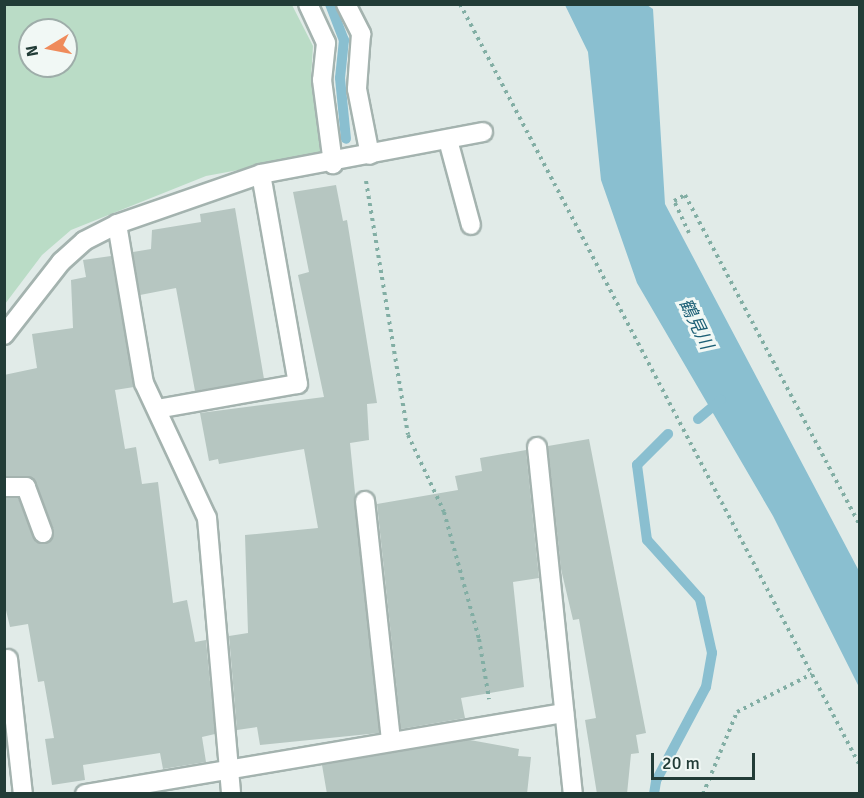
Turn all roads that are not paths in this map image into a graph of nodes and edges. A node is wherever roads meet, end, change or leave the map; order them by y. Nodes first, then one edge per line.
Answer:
1 (308, 4) edge
2 (346, 4) edge
3 (483, 132) dead end
4 (448, 140) junction
5 (365, 156) junction
6 (333, 164) junction
7 (261, 174) junction
8 (117, 224) junction
9 (471, 225) dead end
10 (4, 335) edge
11 (157, 409) junction
12 (537, 447) dead end
13 (4, 487) edge
14 (365, 501) dead end
15 (43, 533) dead end
16 (8, 659) dead end
17 (564, 713) junction
18 (391, 741) junction
19 (227, 770) junction
20 (23, 794) edge
21 (85, 794) edge
22 (231, 794) edge
23 (573, 794) edge

1 - 6 street
2 - 5 street
3 - 4 street
4 - 5 street
4 - 9 street
5 - 6 street
6 - 7 street
7 - 8 street
7 - 11 street
8 - 10 street
8 - 11 street
11 - 19 street
12 - 17 street
13 - 15 street
14 - 18 street
16 - 20 street
17 - 18 street
17 - 23 street
18 - 19 street
19 - 21 street
19 - 22 street

